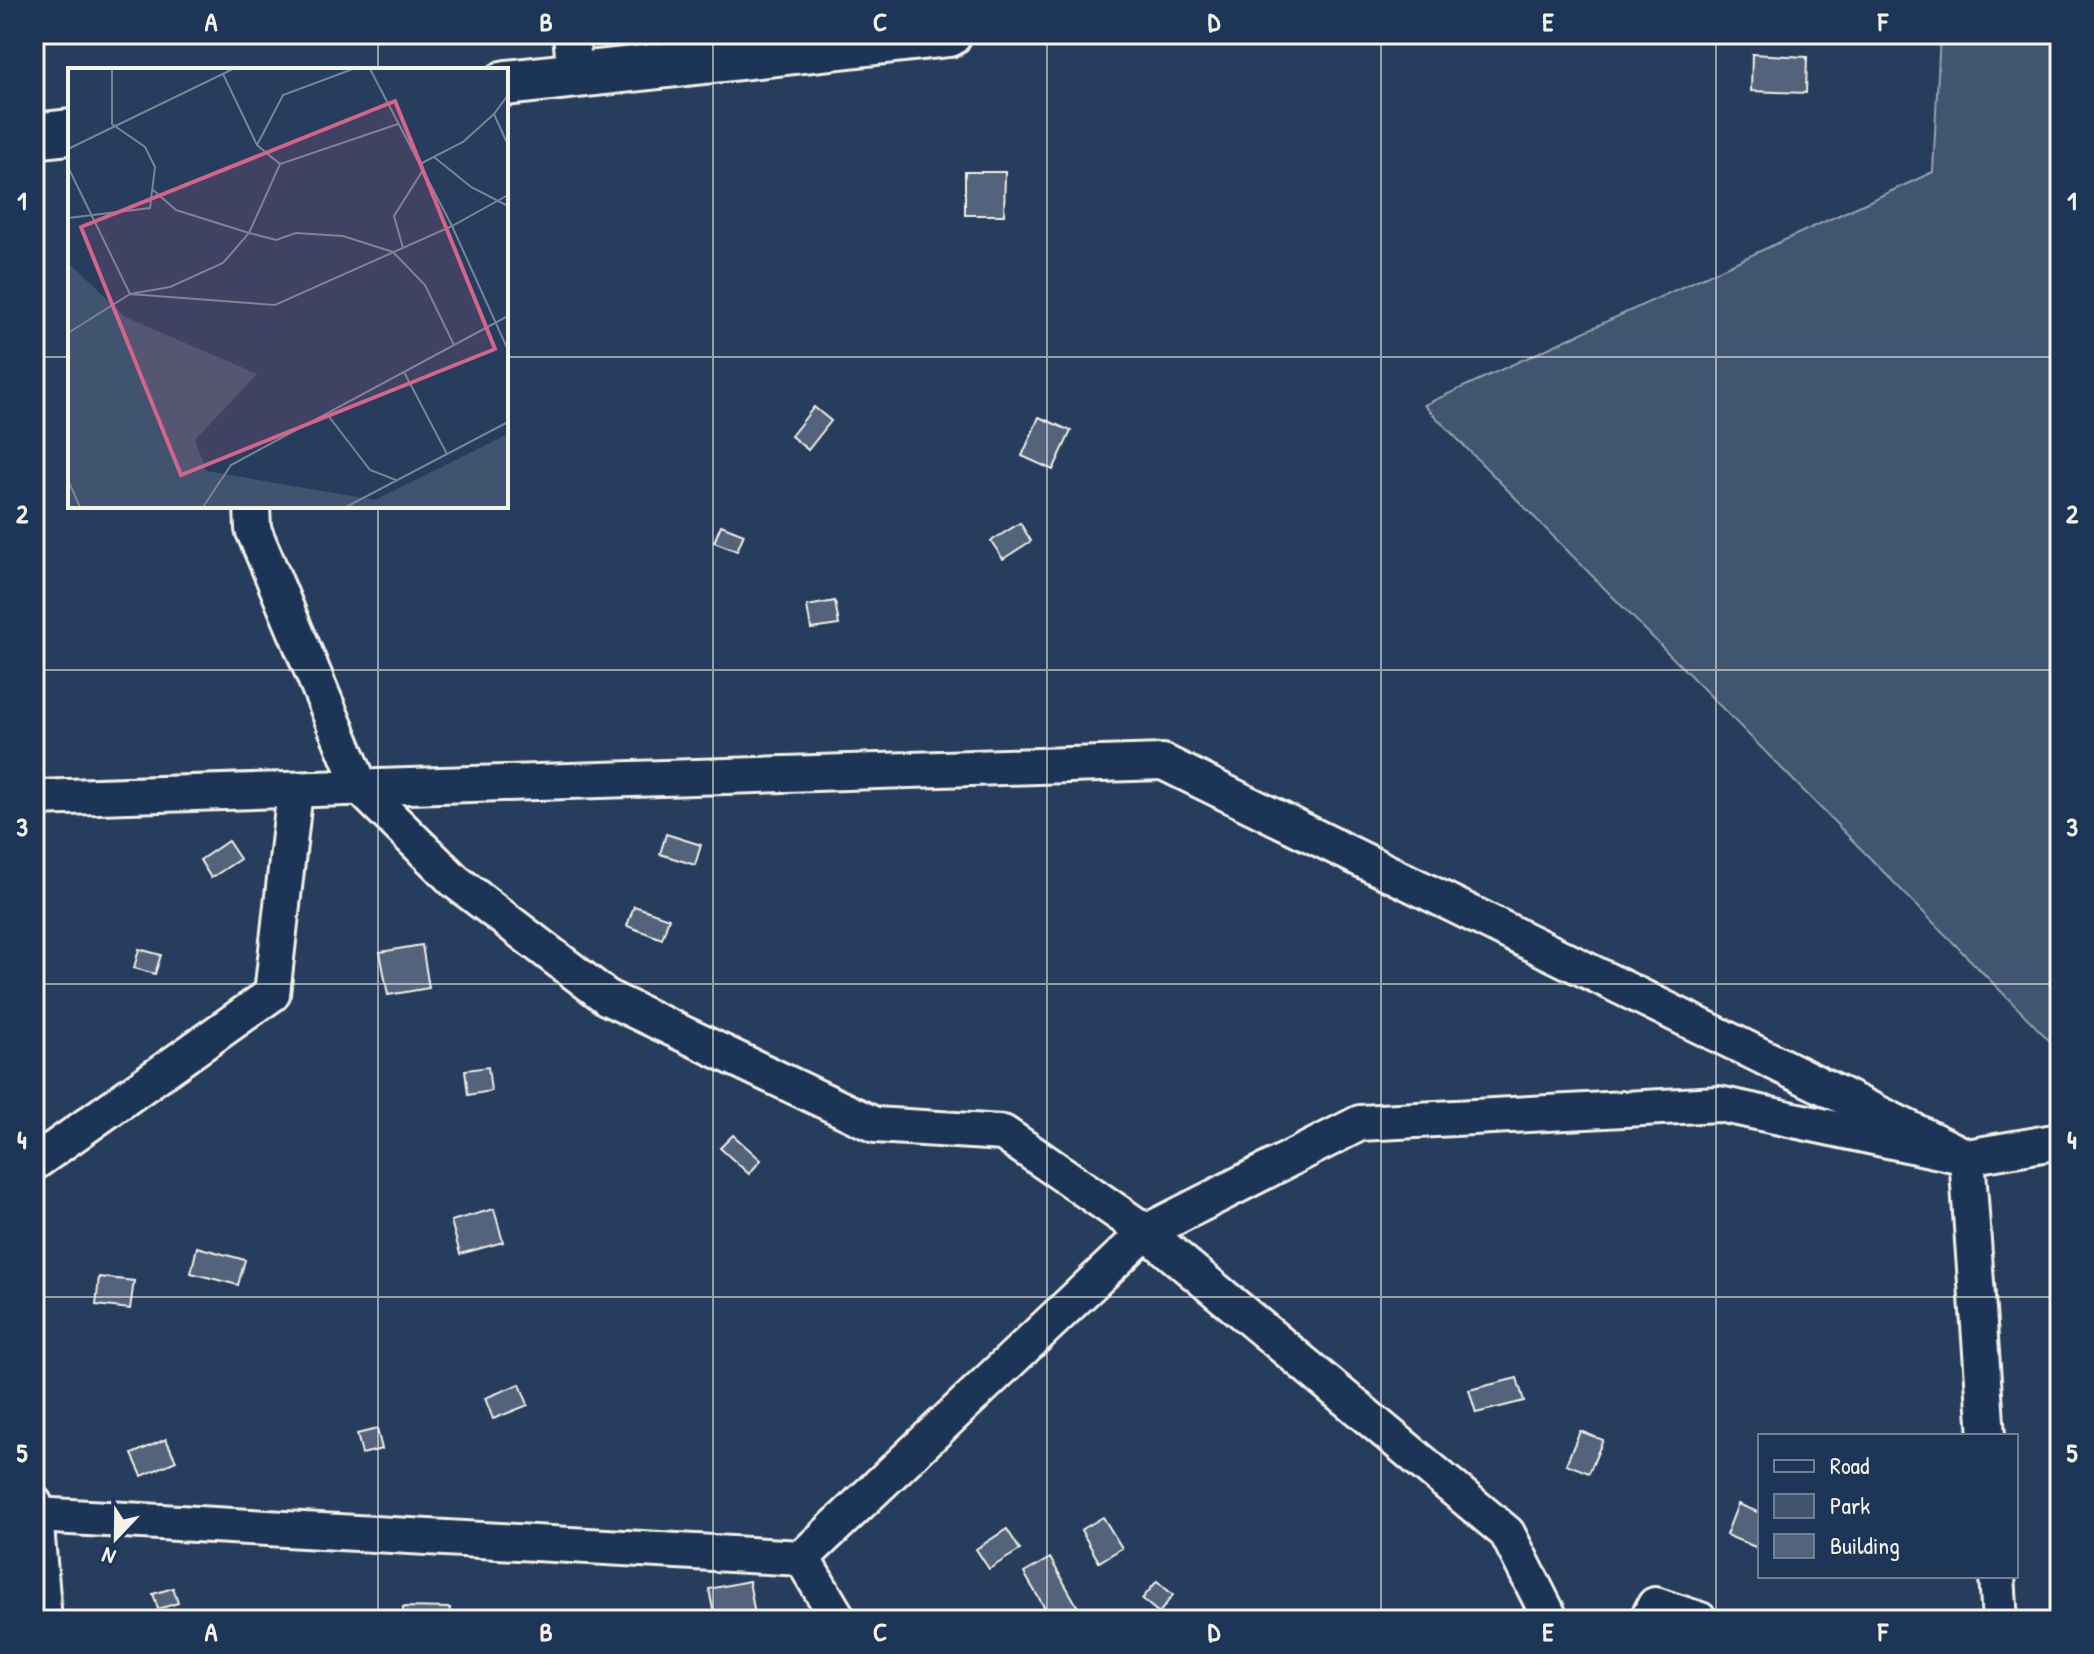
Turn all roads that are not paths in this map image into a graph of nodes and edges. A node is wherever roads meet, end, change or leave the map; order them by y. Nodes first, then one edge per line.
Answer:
1 (949, 34) edge
2 (573, 55) edge
3 (508, 82) edge
4 (68, 132) edge
5 (34, 136) edge
6 (252, 508) edge
7 (361, 788) junction
8 (295, 790) junction
9 (34, 798) edge
10 (2060, 1141) edge
11 (1967, 1157) junction
12 (34, 1163) edge
13 (1146, 1232) junction
14 (1987, 1434) edge
15 (35, 1509) edge
16 (802, 1558) junction
17 (1997, 1578) edge
18 (44, 1620) edge
19 (839, 1620) edge
20 (1551, 1620) edge
21 (1647, 1620) edge
22 (1700, 1620) edge
23 (2000, 1620) edge

1 - 2 street
2 - 3 street
4 - 5 street
6 - 7 street
7 - 8 street
7 - 11 street
7 - 13 street
8 - 9 street
8 - 12 street
10 - 11 street
11 - 13 street
11 - 14 street
13 - 16 street
13 - 20 street
15 - 16 street
15 - 18 street
16 - 19 street
17 - 23 street
21 - 22 street

